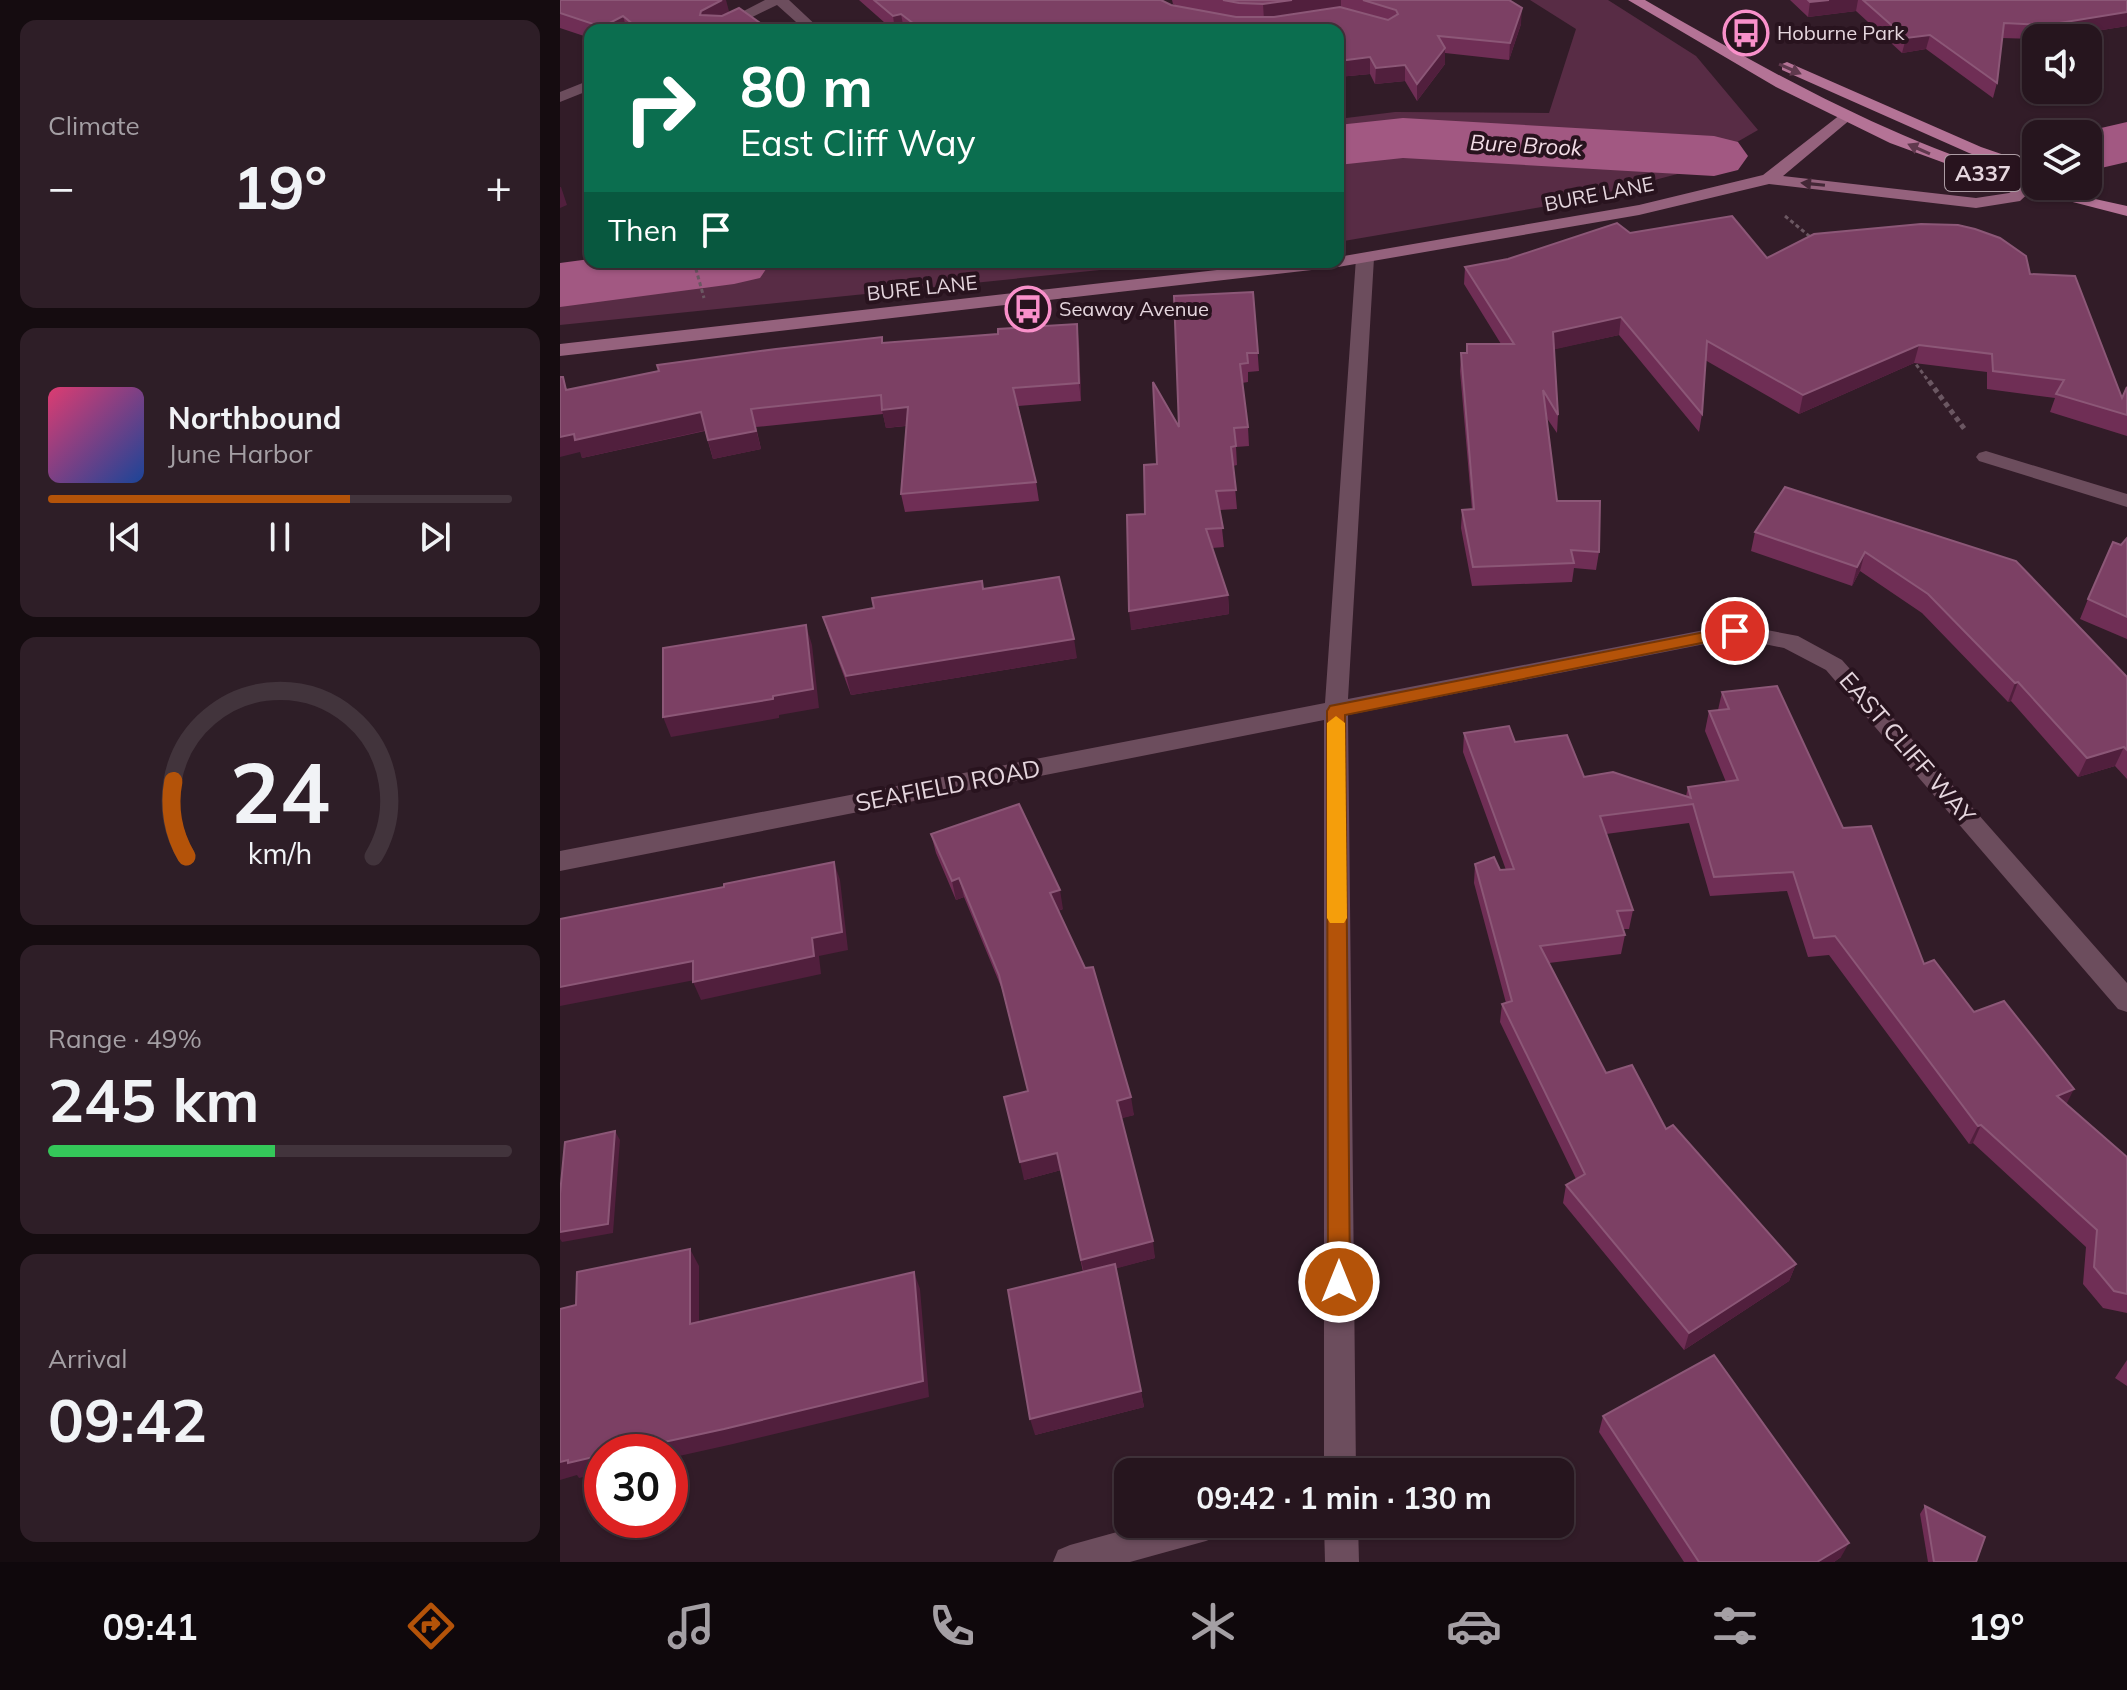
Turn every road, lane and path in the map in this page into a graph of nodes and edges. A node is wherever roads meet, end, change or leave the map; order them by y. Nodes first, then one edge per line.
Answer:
1 (778, 0) edge
2 (1635, 0) edge
3 (1666, 18) junction
4 (727, 24) edge
5 (807, 24) edge
6 (584, 87) edge
7 (560, 97) edge
8 (1876, 108) junction
9 (1845, 116) junction
10 (2022, 166) edge
11 (1769, 179) junction
12 (2022, 181) edge
13 (2022, 191) edge
14 (2102, 198) edge
15 (2092, 200) edge
16 (1776, 208) dead end
17 (2127, 209) edge
18 (1819, 244) edge
19 (1365, 258) junction
20 (1344, 261) edge
21 (696, 268) edge
22 (1284, 268) edge
23 (704, 298) dead end
24 (560, 350) edge
25 (1907, 353) edge
26 (1986, 457) joint
27 (2127, 501) edge
28 (1336, 711) junction
29 (560, 861) edge
30 (2127, 1001) edge
31 (1340, 1458) edge
32 (1156, 1538) edge
33 (1341, 1538) edge
34 (1070, 1562) edge
35 (1342, 1562) edge

1 - 4 street
1 - 5 street
2 - 3 main road, A337
3 -> 8 main road, A337
3 - 9 main road, A337
6 - 7 street
8 - 9 main road
8 - 10 main road, A337
9 - 11 street, BURE LANE
12 -> 9 main road, A337
13 -> 11 street
11 - 19 street, BURE LANE
14 - 17 main road, A337
15 - 17 main road, A337
16 - 18 path
19 - 20 street, BURE LANE
19 - 28 street
21 - 23 path
22 - 24 street, BURE LANE
25 - 26 path
26 - 27 street
28 - 29 street, SEAFIELD ROAD
28 - 30 street, EAST CLIFF WAY
28 - 31 street
32 - 34 street
33 - 35 street

